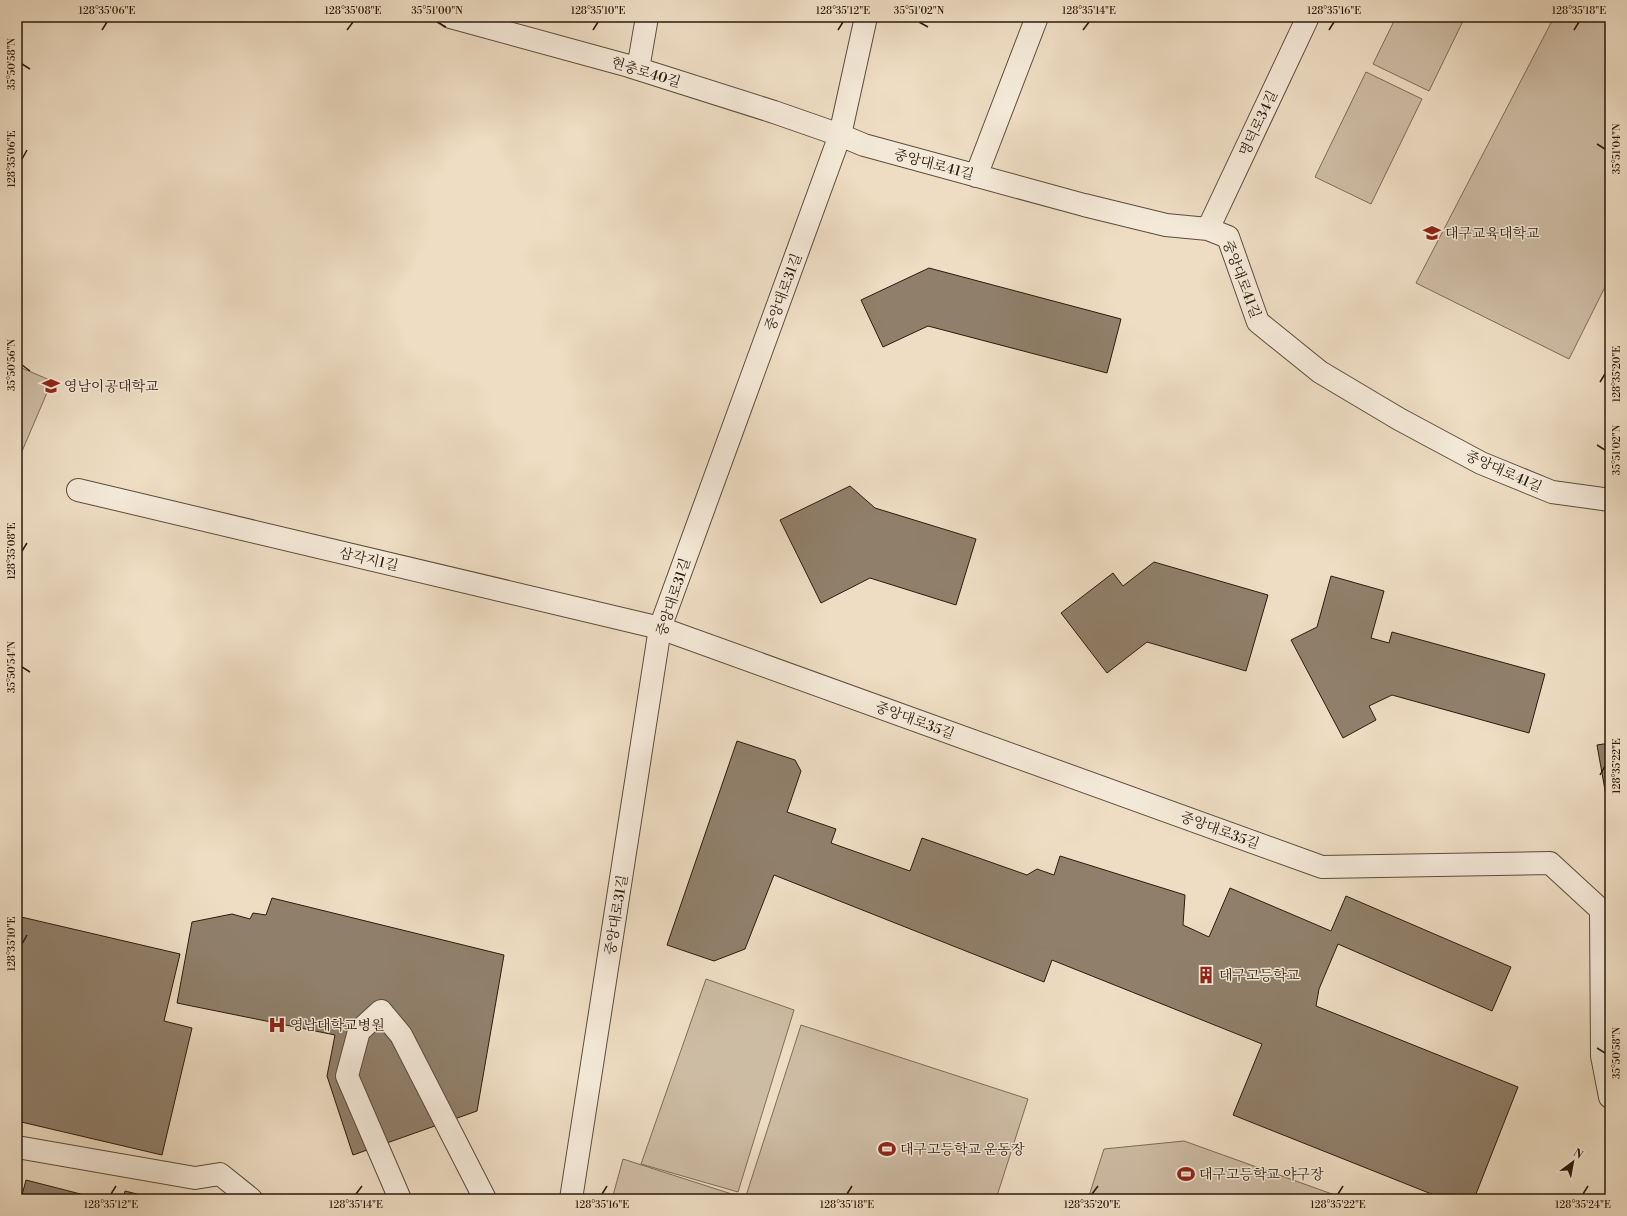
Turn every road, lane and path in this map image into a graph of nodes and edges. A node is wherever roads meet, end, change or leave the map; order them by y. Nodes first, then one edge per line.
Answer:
1 (450, 17) edge
2 (647, 17) edge
3 (866, 17) edge
4 (1037, 17) edge
5 (1308, 17) edge
6 (638, 69) junction
7 (840, 135) junction
8 (976, 176) junction
9 (1208, 229) junction
10 (78, 490) dead end
11 (1610, 500) edge
12 (660, 628) junction
13 (1610, 1097) edge
14 (17, 1147) edge
15 (252, 1199) edge
16 (400, 1199) edge
17 (485, 1199) edge
18 (571, 1199) edge

1 - 6 street, 현충로40길
2 - 6 street
3 - 7 street, 중앙대로31길
4 - 8 street
5 - 9 street, 명덕로34길
6 - 7 street, 현충로40길
7 - 8 street, 중앙대로41길
7 - 12 street, 중앙대로31길
8 - 9 street, 중앙대로41길
9 - 11 street, 중앙대로41길
10 - 12 street, 삼각지1길
12 - 13 street, 중앙대로35길
12 - 18 street, 중앙대로31길
14 - 15 street
16 - 17 street

